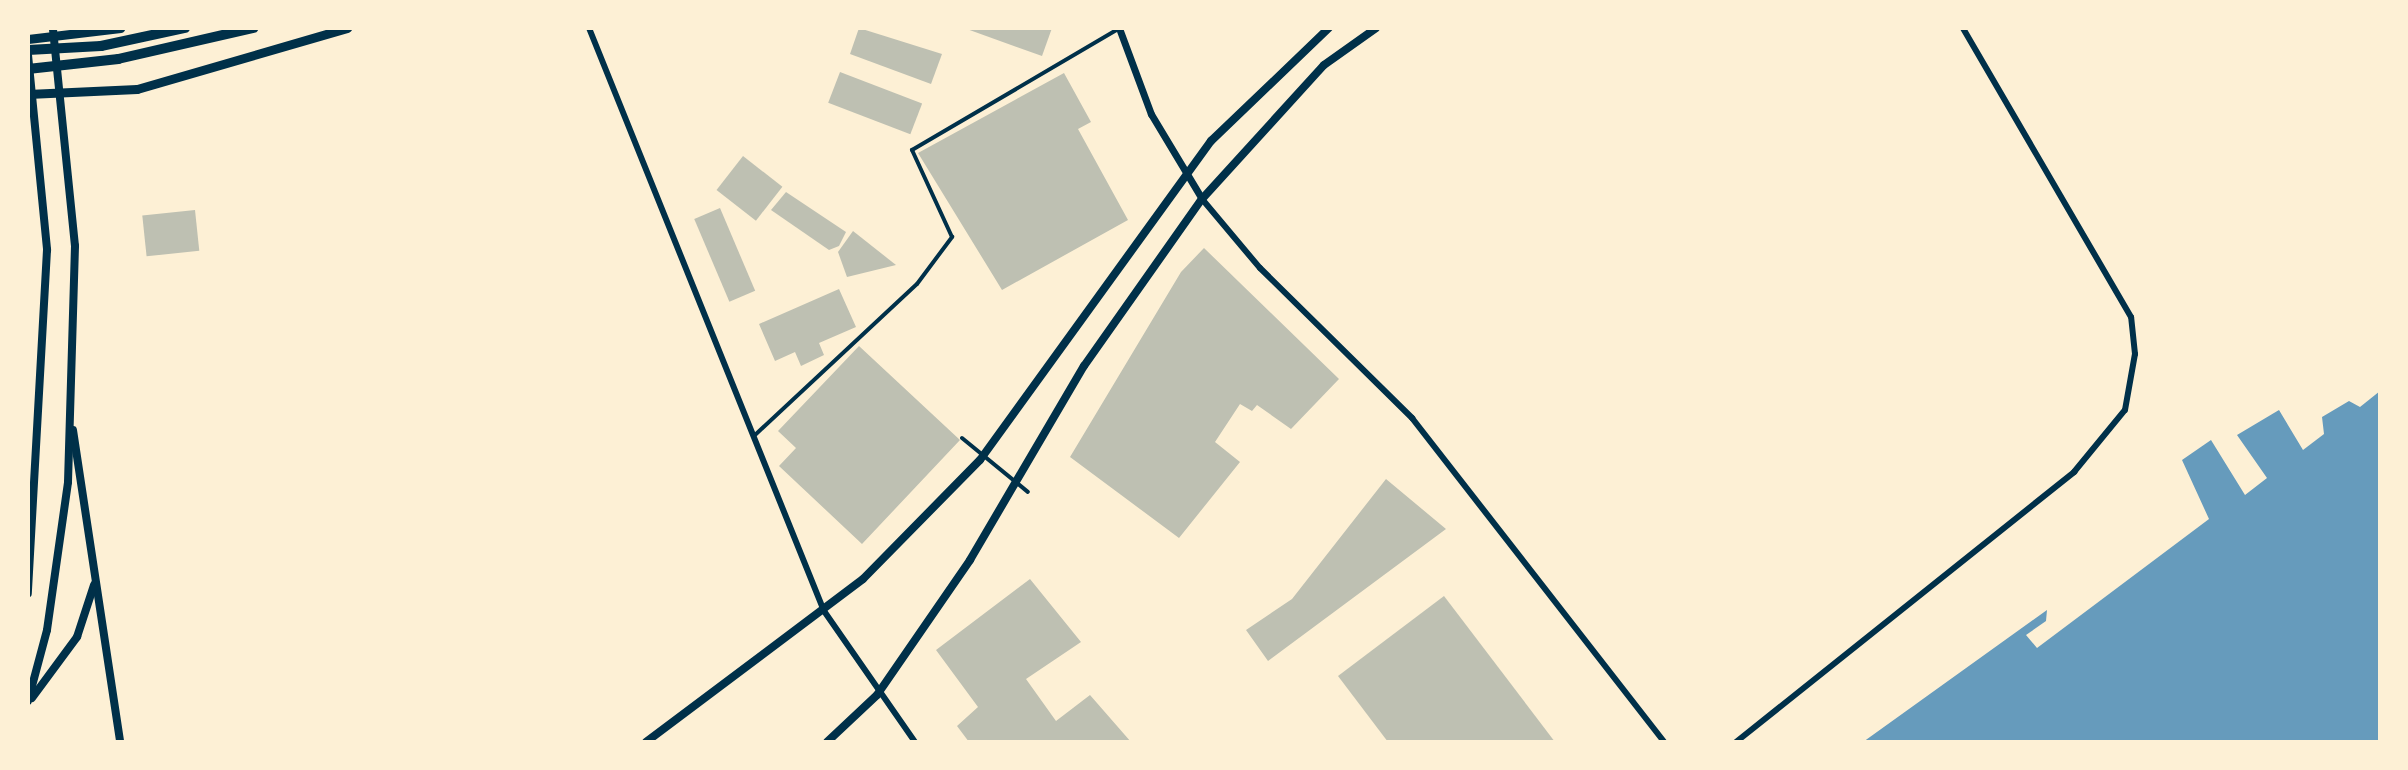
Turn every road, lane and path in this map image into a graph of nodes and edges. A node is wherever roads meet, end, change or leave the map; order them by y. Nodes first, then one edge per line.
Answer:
1 (53, 28) edge
2 (120, 28) edge
3 (185, 28) edge
4 (253, 28) edge
5 (347, 28) edge
6 (589, 28) edge
7 (1120, 28) edge
8 (1329, 28) edge
9 (1376, 28) edge
10 (1963, 28) edge
11 (28, 39) edge
12 (54, 41) junction
13 (28, 53) edge
14 (28, 69) edge
15 (59, 91) junction
16 (31, 94) edge
17 (1186, 174) junction
18 (1202, 199) junction
19 (70, 409) junction
20 (753, 437) junction
21 (962, 438) dead end
22 (980, 460) junction
23 (1014, 483) junction
24 (1028, 492) dead end
25 (29, 535) edge
26 (30, 580) edge
27 (96, 581) junction
28 (28, 593) edge
29 (824, 611) junction
30 (877, 695) junction
31 (28, 702) edge
32 (120, 742) edge
33 (646, 742) edge
34 (827, 742) edge
35 (915, 742) edge
36 (1664, 742) edge
37 (1736, 742) edge

1 - 12 main road
2 - 12 main road
3 - 13 highway
4 - 14 highway
5 - 15 main road
6 - 20 street
7 - 17 street
7 - 20 street
8 - 17 main road
9 - 18 main road
10 - 37 street
11 - 12 main road
12 - 15 main road
13 - 16 main road
15 - 16 main road
15 - 19 main road
16 - 25 main road
17 - 18 street
17 - 22 main road
18 - 23 main road
18 - 36 street
19 - 27 main road
19 - 31 main road
20 - 29 street
21 - 22 street
22 - 23 street
22 - 29 main road
23 - 24 street
23 - 30 main road
25 - 26 main road
26 - 28 main road
27 - 31 main road
27 - 32 main road
29 - 30 street
29 - 33 main road
30 - 34 main road
30 - 35 street

